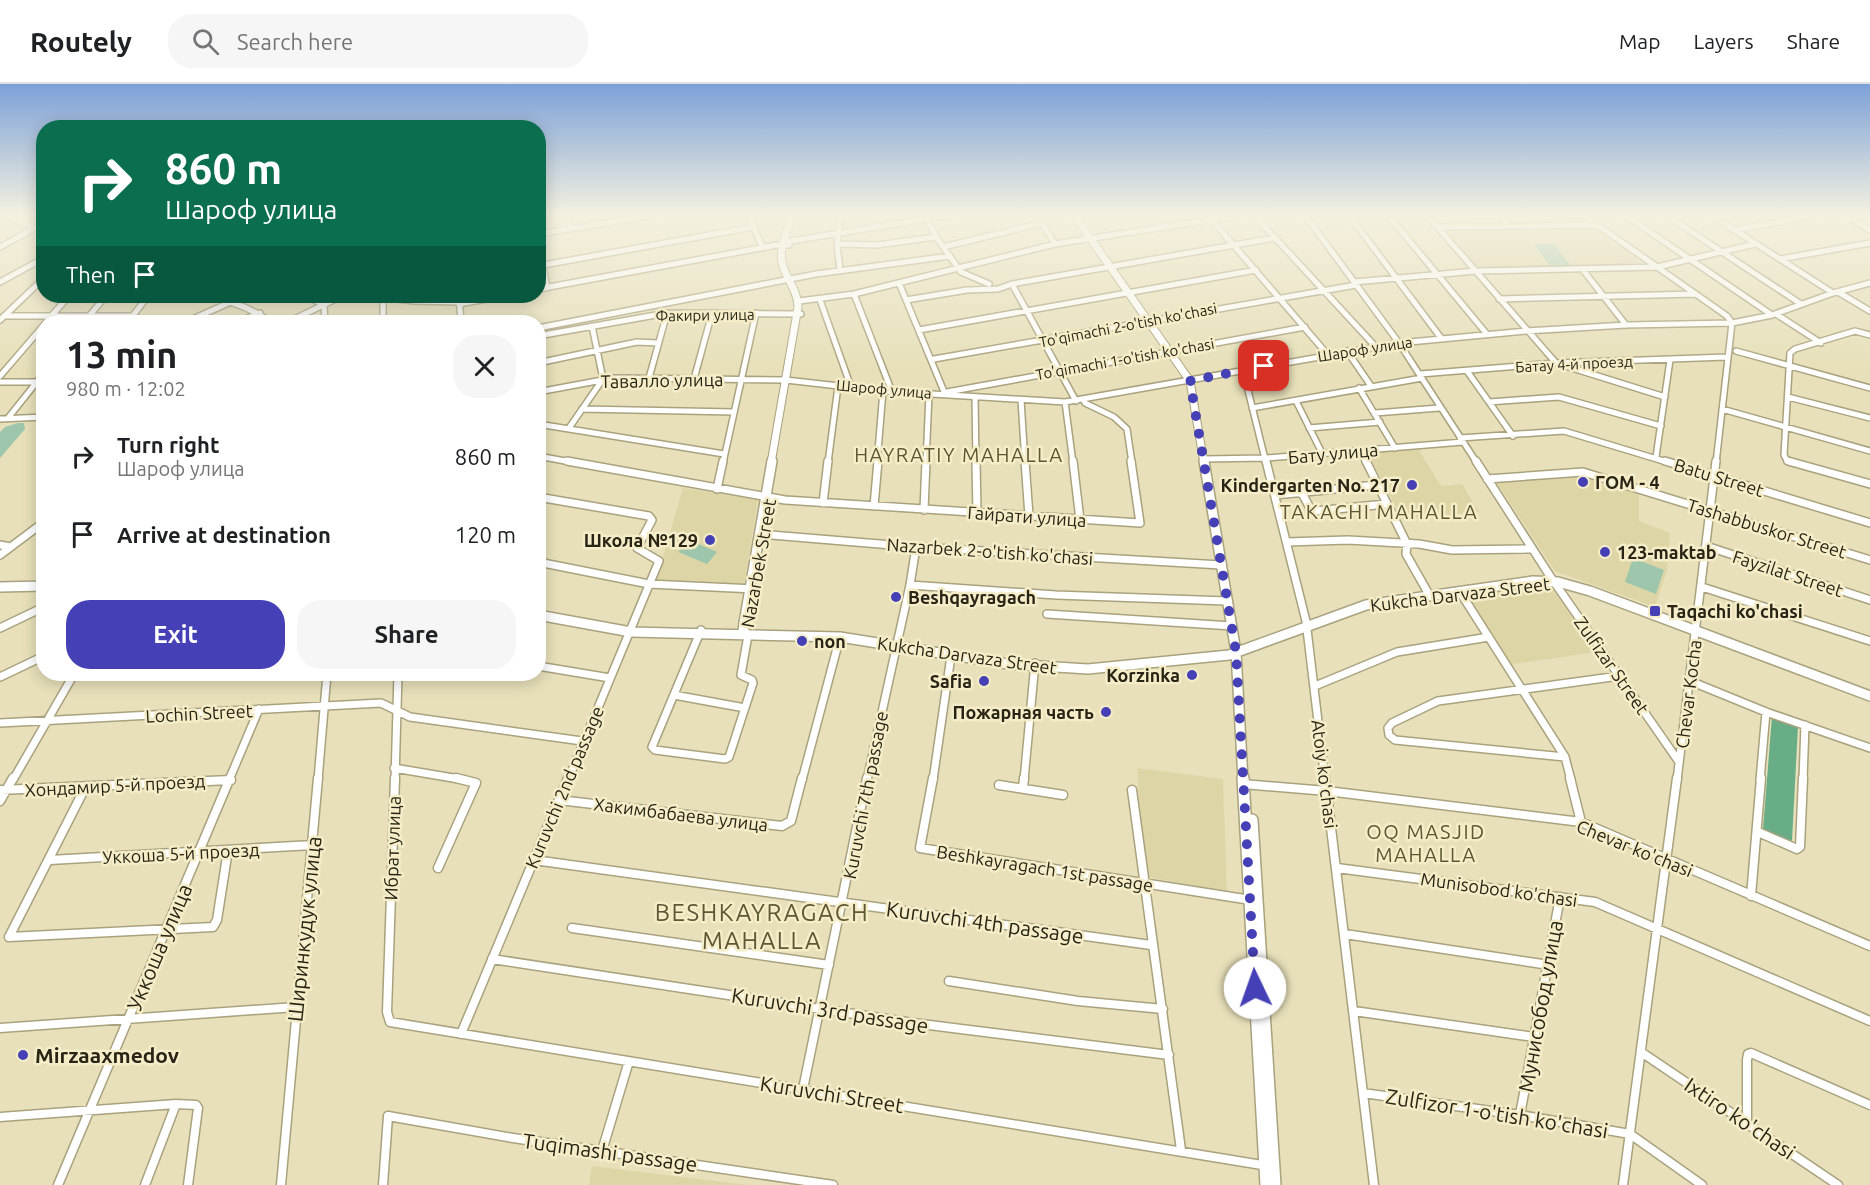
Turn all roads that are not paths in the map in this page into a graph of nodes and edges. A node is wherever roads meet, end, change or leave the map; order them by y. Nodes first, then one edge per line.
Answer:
1 (29, 266) edge
2 (664, 266) edge
3 (785, 266) edge
4 (840, 266) edge
5 (868, 266) edge
6 (1115, 266) edge
7 (1253, 266) edge
8 (1300, 266) edge
9 (1343, 266) edge
10 (1387, 266) edge
11 (1431, 266) edge
12 (1472, 266) edge
13 (1700, 266) edge
14 (1745, 266) edge
15 (1792, 266) edge
16 (956, 267) joint
17 (1111, 267) junction
18 (1658, 267) joint
19 (840, 270) junction
20 (1256, 270) junction
21 (1583, 270) junction
22 (1476, 271) junction
23 (1438, 275) junction
24 (1396, 278) junction
25 (792, 280) junction
26 (0, 282) edge
27 (898, 283) junction
28 (1355, 283) junction
29 (1870, 283) edge
30 (546, 284) edge
31 (989, 284) dead end
32 (1012, 284) junction
33 (36, 286) edge
34 (547, 288) joint
35 (1322, 290) junction
36 (1835, 292) junction
37 (1130, 293) junction
38 (854, 294) junction
39 (1696, 294) junction
40 (1604, 297) junction
41 (1280, 298) junction
42 (1499, 299) junction
43 (820, 300) junction
44 (906, 300) junction
45 (801, 301) junction
46 (63, 303) edge
47 (100, 303) edge
48 (230, 303) edge
49 (239, 303) edge
50 (320, 303) edge
51 (328, 303) edge
52 (1801, 304) junction
53 (324, 305) junction
54 (1027, 311) junction
55 (1870, 311) edge
56 (260, 313) joint
57 (667, 313) junction
58 (712, 313) junction
59 (756, 313) junction
60 (799, 314) junction
61 (1774, 314) junction
62 (53, 315) edge
63 (89, 315) edge
64 (202, 315) edge
65 (255, 315) edge
66 (303, 315) edge
67 (325, 315) edge
68 (36, 317) edge
69 (2, 318) edge
70 (1148, 321) junction
71 (1732, 323) junction
72 (1626, 325) junction
73 (546, 326) edge
74 (592, 326) junction
75 (1305, 327) junction
76 (919, 330) junction
77 (1526, 331) junction
78 (1486, 333) junction
79 (36, 334) edge
80 (546, 335) edge
81 (1870, 335) edge
82 (1441, 338) junction
83 (1044, 341) junction
84 (1821, 342) junction
85 (658, 343) junction
86 (1399, 343) junction
87 (1375, 346) junction
88 (598, 351) junction
89 (1169, 351) junction
90 (1347, 351) junction
91 (1736, 351) dead end
92 (1328, 355) junction
93 (1727, 357) junction
94 (934, 359) junction
95 (1670, 360) junction
96 (546, 361) edge
97 (1556, 363) junction
98 (1789, 366) junction
99 (1059, 370) junction
100 (1243, 370) junction
101 (1467, 371) junction
102 (0, 376) edge
103 (1421, 376) junction
104 (649, 378) junction
105 (603, 379) junction
106 (694, 379) junction
107 (742, 379) junction
108 (788, 380) junction
109 (1190, 381) junction
110 (0, 382) edge
111 (36, 382) edge
112 (36, 386) edge
113 (838, 386) junction
114 (1371, 386) junction
115 (850, 387) junction
116 (1359, 388) junction
117 (1870, 388) edge
118 (546, 390) edge
119 (883, 392) junction
120 (892, 392) junction
121 (946, 393) junction
122 (929, 394) junction
123 (975, 397) junction
124 (1665, 397) junction
125 (1788, 397) junction
126 (1021, 400) junction
127 (1080, 400) junction
128 (1296, 401) junction
129 (1065, 402) junction
130 (1489, 402) junction
131 (1252, 408) junction
132 (1439, 408) junction
133 (582, 409) junction
134 (1722, 409) junction
135 (734, 412) junction
136 (1375, 413) junction
137 (36, 417) edge
138 (0, 418) edge
139 (8, 418) junction
140 (1870, 418) edge
141 (1380, 422) junction
142 (546, 425) edge
143 (1661, 426) junction
144 (1785, 427) junction
145 (569, 428) junction
146 (1309, 428) junction
147 (1513, 436) junction
148 (1461, 440) junction
149 (1395, 448) junction
150 (1360, 450) junction
151 (1870, 451) edge
152 (724, 454) junction
153 (1323, 454) junction
154 (546, 457) edge
155 (1656, 457) junction
156 (1266, 458) junction
157 (1203, 459) junction
158 (1714, 475) junction
159 (1487, 479) junction
160 (1870, 484) edge
161 (1376, 485) junction
162 (717, 489) junction
163 (1298, 492) junction
164 (1275, 495) junction
165 (546, 498) edge
166 (767, 498) junction
167 (823, 502) junction
168 (1386, 504) junction
169 (874, 506) junction
170 (924, 510) junction
171 (1710, 510) junction
172 (977, 513) junction
173 (1029, 516) junction
174 (1080, 520) junction
175 (1870, 523) edge
176 (36, 528) edge
177 (761, 534) junction
178 (1287, 542) junction
179 (0, 544) edge
180 (1407, 544) junction
181 (1706, 546) junction
182 (10, 547) junction
183 (916, 547) junction
184 (1532, 549) junction
185 (0, 555) edge
186 (1870, 560) edge
187 (546, 564) edge
188 (1221, 565) junction
189 (1551, 579) junction
190 (0, 582) edge
191 (36, 584) edge
192 (649, 584) junction
193 (36, 585) edge
194 (910, 585) junction
195 (0, 587) edge
196 (1702, 587) junction
197 (752, 589) junction
198 (1427, 591) junction
199 (1460, 592) junction
200 (1870, 600) edge
201 (1227, 601) junction
202 (36, 611) edge
203 (546, 612) edge
204 (1047, 614) dead end
205 (546, 616) edge
206 (1306, 624) junction
207 (1232, 626) junction
208 (0, 628) edge
209 (631, 629) junction
210 (1696, 629) junction
211 (700, 632) junction
212 (747, 632) junction
213 (840, 637) junction
214 (1489, 637) junction
215 (1870, 641) edge
216 (895, 643) junction
217 (1237, 650) junction
218 (951, 656) junction
219 (36, 660) edge
220 (1035, 664) junction
221 (546, 667) edge
222 (1619, 676) junction
223 (610, 678) junction
224 (0, 680) edge
225 (70, 681) edge
226 (327, 681) edge
227 (398, 681) edge
228 (1690, 681) junction
229 (1315, 686) junction
230 (1523, 690) junction
231 (1870, 692) edge
232 (674, 695) junction
233 (1870, 696) edge
234 (325, 706) junction
235 (745, 708) junction
236 (259, 709) junction
237 (397, 710) junction
238 (1766, 712) junction
239 (47, 721) junction
240 (0, 723) edge
241 (1804, 726) junction
242 (582, 741) junction
243 (1870, 748) edge
244 (1565, 757) junction
245 (1679, 762) junction
246 (394, 768) junction
247 (231, 780) junction
248 (1246, 784) junction
249 (999, 785) dead end
250 (86, 786) junction
251 (1023, 788) junction
252 (3, 790) edge
253 (1132, 790) dead end
254 (1327, 791) junction
255 (1063, 795) dead end
256 (559, 800) junction
257 (0, 801) edge
258 (1581, 822) junction
259 (1758, 832) junction
260 (313, 846) junction
261 (200, 850) junction
262 (228, 850) junction
263 (1664, 859) junction
264 (50, 860) junction
265 (534, 860) junction
266 (438, 868) dead end
267 (1337, 868) junction
268 (1143, 883) junction
269 (1751, 896) junction
270 (1560, 897) junction
271 (1253, 900) junction
272 (843, 902) junction
273 (572, 928) dead end
274 (1656, 929) junction
275 (165, 931) junction
276 (1345, 934) junction
277 (1151, 945) junction
278 (1870, 946) edge
279 (492, 959) junction
280 (829, 965) junction
281 (1549, 965) junction
282 (949, 981) dead end
283 (296, 1007) junction
284 (820, 1008) junction
285 (1163, 1009) junction
286 (1354, 1011) junction
287 (128, 1021) junction
288 (1870, 1021) edge
289 (390, 1022) joint
290 (0, 1028) edge
291 (461, 1034) junction
292 (1534, 1037) junction
293 (1641, 1052) junction
294 (1169, 1055) junction
295 (629, 1061) junction
296 (803, 1089) junction
297 (1363, 1093) junction
298 (176, 1104) junction
299 (1870, 1105) edge
300 (90, 1110) junction
301 (1520, 1115) junction
302 (0, 1117) edge
303 (1747, 1122) junction
304 (1630, 1134) junction
305 (1181, 1150) junction
306 (602, 1151) junction
307 (1269, 1166) junction
308 (1273, 1184) edge
309 (58, 1185) edge
310 (145, 1185) edge
311 (188, 1185) edge
312 (280, 1185) edge
313 (383, 1185) edge
314 (833, 1185) edge
315 (1374, 1185) edge
316 (1623, 1185) edge
317 (1702, 1185) edge
318 (1838, 1185) edge

1 - 26 street
2 - 34 street
3 - 25 main road
4 - 19 street
5 - 19 street
6 - 17 street
7 - 20 street
8 - 35 street
9 - 28 street, Zulfizar Street
10 - 24 street
11 - 23 street
12 - 22 street
13 - 61 street
14 - 52 street
15 - 36 street
16 - 27 street
16 - 31 street
17 - 32 street
17 - 37 main road
18 - 21 street, To'qimachi 2-o'tish ko'chasi
18 - 39 street
19 - 25 street
20 - 37 street
20 - 41 street
21 - 22 street, To'qimachi 2-o'tish ko'chasi
21 - 40 street
22 - 23 street, To'qimachi 2-o'tish ko'chasi
22 - 42 street
23 - 24 street, To'qimachi 2-o'tish ko'chasi
23 - 78 street
24 - 28 street, To'qimachi 2-o'tish ko'chasi
24 - 82 street
25 - 45 main road
25 - 73 street
27 - 38 street
27 - 44 street
28 - 35 street, To'qimachi 2-o'tish ko'chasi
28 - 86 street, Zulfizar Street
29 - 36 street, Шароф улица
30 - 34 street
32 - 44 street
32 - 54 street
33 - 69 street
35 - 41 street, To'qimachi 2-o'tish ko'chasi
35 - 87 street
36 - 52 street, Шароф улица
36 - 55 street
37 - 54 street
37 - 70 main road
38 - 43 street
38 - 120 street
39 - 40 street
39 - 71 street
40 - 42 street
40 - 72 street
41 - 70 street, To'qimachi 2-o'tish ko'chasi
41 - 75 street
42 - 77 street
43 - 45 street
43 - 115 street
44 - 76 street
45 - 60 main road, Nazarbek Street
46 - 62 street
47 - 63 street
48 - 64 street
49 - 56 street
50 - 53 street
51 - 53 street
52 - 61 street, Шароф улица
53 - 66 street
53 - 67 street
54 - 76 street
54 - 83 street
56 - 65 street
57 - 58 street, Факири улица
57 - 74 street, Факири улица
57 - 85 street
58 - 59 street, Факири улица
58 - 106 street
59 - 60 street, Факири улица
59 - 107 street
60 - 108 main road, Nazarbek Street
61 - 71 street, Шароф улица
61 - 84 street
68 - 69 street
70 - 83 street, To'qimachi 2-o'tish ko'chasi
70 - 89 main road
71 - 72 street, Шароф улица
71 - 93 street
72 - 77 street, Шароф улица
74 - 80 street, Факири улица
74 - 88 street
75 - 89 street, To'qimachi 1-o'tish ko'chasi
75 - 92 street
76 - 94 street
77 - 78 street, Шароф улица
77 - 97 street
78 - 82 street, Шароф улица
79 - 102 street
81 - 84 street
82 - 86 street, Шароф улица
83 - 94 street, To'qimachi 2-o'tish ko'chasi
83 - 99 street
84 - 98 street
85 - 88 street
85 - 104 street
86 - 87 street, Шароф улица
86 - 103 street, Zulfizar Street
87 - 90 street, Шароф улица
88 - 96 street
88 - 105 street
89 - 99 street, To'qimachi 1-o'tish ko'chasi
89 - 109 main road
90 - 92 street, Шароф улица
90 - 114 street
91 - 98 street
92 - 100 street, Шароф улица
93 - 95 street, Батау 4-й проезд
93 - 134 street
94 - 121 street
95 - 97 street, Батау 4-й проезд
95 - 124 street
97 - 101 street, Батау 4-й проезд
97 - 124 street
98 - 117 street
98 - 125 street
99 - 121 street, To'qimachi 1-o'tish ko'chasi
99 - 127 street
100 - 109 street, Шароф улица
100 - 131 street, Atoiy koʻchasi
101 - 103 street, Батау 4-й проезд
101 - 130 street
103 - 114 street, Батау 4-й проезд
103 - 132 street, Zulfizar Street
104 - 105 street, Тавалло улица
104 - 106 street, Тавалло улица
105 - 118 street, Тавалло улица
105 - 133 street
106 - 107 street, Тавалло улица
107 - 108 street, Тавалло улица
107 - 135 street
108 - 113 street, Шароф улица
108 - 166 main road, Nazarbek Street
109 - 127 street, Шароф улица
109 - 157 main road
110 - 111 street
112 - 139 street
113 - 115 street, Шароф улица
113 - 167 street
114 - 116 street, Батау 4-й проезд
115 - 119 street, Шароф улица
116 - 128 street, Батау 4-й проезд
116 - 136 street
119 - 120 street, Шароф улица
119 - 169 street
120 - 122 street, Шароф улица
121 - 122 street, Шароф улица
121 - 123 street, Шароф улица
122 - 170 street
123 - 126 street, Шароф улица
123 - 172 street
124 - 143 street
125 - 140 street
125 - 144 street
126 - 129 street, Шароф улица
126 - 173 street
127 - 129 street, Шароф улица
127 - 174 street, Гайрати улица
128 - 131 street, Батау 4-й проезд
128 - 146 street
129 - 174 street
130 - 143 street
130 - 147 street
131 - 156 street, Atoiy koʻchasi
132 - 136 street
132 - 148 street, Zulfizar Street
133 - 135 street
133 - 145 street
134 - 144 street
134 - 158 street
135 - 152 street
136 - 141 street
137 - 139 street
138 - 139 street
141 - 146 street
141 - 149 street
142 - 145 street
143 - 155 street
144 - 151 street
144 - 160 street
145 - 152 street
146 - 153 street
147 - 148 street, Batu Street
147 - 155 street, Batu Street
148 - 149 street, Бату улица
148 - 159 street, Zulfizar Street
149 - 150 street, Бату улица
150 - 153 street, Бату улица
150 - 161 street
152 - 162 street
153 - 156 street, Бату улица
154 - 162 street, Гайрати улица
155 - 158 street, Batu Street
156 - 157 street, Бату улица
156 - 164 street, Atoiy koʻchasi
157 - 188 main road
158 - 171 street
158 - 175 street, Batu Street
159 - 171 street, Tashabbuskor Street
159 - 184 street, Zulfizar Street
161 - 163 street
161 - 168 street
162 - 166 street, Гайрати улица
163 - 164 street
163 - 168 street
164 - 178 street, Atoiy koʻchasi
165 - 192 street, Kuruvchi 2nd passage
166 - 167 street, Гайрати улица
166 - 177 main road, Nazarbek Street
167 - 169 street, Гайрати улица
168 - 180 street
169 - 170 street, Гайрати улица
170 - 172 street, Гайрати улица
171 - 181 street
171 - 186 street, Tashabbuskor Street
172 - 173 street, Гайрати улица
173 - 174 street, Гайрати улица
176 - 182 street
177 - 183 street, Nazarbek 2-o'tish ko'chasi
177 - 197 main road, Nazarbek Street
178 - 180 street
178 - 206 street, Atoiy koʻchasi
179 - 182 street
180 - 184 street
180 - 198 street
181 - 196 street
181 - 200 street, Fayzilat Street
182 - 185 street
183 - 188 street, Nazarbek 2-o'tish ko'chasi
183 - 194 street, Kuruvchi 7th passage
184 - 189 street, Zulfizar Street
187 - 192 street
188 - 201 main road
189 - 198 main road, Kukcha Darvaza Street
189 - 199 main road, Kukcha Darvaza Street
189 - 210 main road, Kukcha Darvaza Street
189 - 222 street, Zulfizar Street
190 - 191 main road
192 - 197 street
192 - 209 street, Kuruvchi 2nd passage
193 - 195 main road
194 - 201 street
194 - 216 street, Kuruvchi 7th passage
196 - 210 street
196 - 215 street
197 - 212 main road, Nazarbek Street
198 - 206 main road, Kukcha Darvaza Street
199 - 206 main road, Kukcha Darvaza Street
199 - 214 street
201 - 207 main road
202 - 208 street
203 - 209 main road, Kukcha Darvaza Street
204 - 207 street
205 - 209 main road, Kukcha Darvaza Street
206 - 217 main road, Kukcha Darvaza Street
206 - 229 street, Atoiy koʻchasi
207 - 217 main road
209 - 211 main road, Kukcha Darvaza Street
209 - 223 street, Kuruvchi 2nd passage
210 - 228 street, Chevar Kocha
210 - 231 main road, Kukcha Darvaza Street
210 - 233 main road, Kukcha Darvaza Street
211 - 212 main road, Kukcha Darvaza Street
211 - 232 street
212 - 213 main road, Kukcha Darvaza Street
212 - 216 main road, Kukcha Darvaza Street
212 - 235 street
213 - 216 main road, Kukcha Darvaza Street
213 - 256 street, Хакимбабаева улица
214 - 229 street
214 - 230 street
216 - 218 main road, Kukcha Darvaza Street
216 - 220 main road, Kukcha Darvaza Street
216 - 272 street, Kuruvchi 7th passage
217 - 220 main road, Kukcha Darvaza Street
217 - 248 main road
218 - 220 main road, Kukcha Darvaza Street
218 - 268 street, Beshkayragach 1st passage
219 - 224 street
220 - 251 street
221 - 223 street
222 - 230 street
222 - 245 street, Zulfizar Street
223 - 242 street, Kuruvchi 2nd passage
225 - 239 street
226 - 234 street, Ширинкудук улица
227 - 237 street, Ибрат улица
228 - 238 street
228 - 245 street, Chevar Kocha
229 - 254 street, Atoiy koʻchasi
230 - 244 street
230 - 244 street
232 - 235 street
232 - 235 street
234 - 236 street, Lochin Street
234 - 237 street, Lochin Street
234 - 260 street, Ширинкудук улица
236 - 239 street, Lochin Street
236 - 247 street, Уккоша улица
237 - 242 street, Lochin Street
237 - 246 street, Ибрат улица
238 - 241 street
238 - 259 street
239 - 240 street, Lochin Street
239 - 252 street
241 - 243 street
241 - 259 street
242 - 256 street, Kuruvchi 2nd passage
244 - 258 street
245 - 263 street
246 - 266 street
246 - 289 street, Ибрат улица
247 - 250 street, Хондамир 5-й проезд
247 - 261 street, Уккоша улица
248 - 254 street, Chevar ko'chasi
248 - 271 main road
249 - 251 street
250 - 252 street, Хондамир 5-й проезд
250 - 264 street
251 - 255 street
252 - 257 street
253 - 268 street
254 - 258 street, Chevar ko'chasi
254 - 267 street, Atoiy koʻchasi
256 - 265 street, Kuruvchi 2nd passage
258 - 263 street, Chevar ko'chasi
259 - 269 street
260 - 262 street, Уккоша 5-й проезд
260 - 283 street, Ширинкудук улица
261 - 262 street, Уккоша 5-й проезд
261 - 264 street, Уккоша 5-й проезд
261 - 275 street, Уккоша улица
262 - 275 street
263 - 269 street, Chevar ko'chasi
263 - 274 street
264 - 275 street
265 - 272 street, Kuruvchi 4th passage
265 - 279 street, Kuruvchi 2nd passage
267 - 270 street, Munisobod ko'chasi
267 - 276 street, Atoiy koʻchasi
268 - 271 street, Beshkayragach 1st passage
268 - 277 street
269 - 278 street, Chevar ko'chasi
270 - 274 street, Munisobod ko'chasi
270 - 281 street, Мунисобод улица
271 - 307 main road
272 - 277 street, Kuruvchi 4th passage
272 - 280 street, Kuruvchi 7th passage
273 - 280 street
274 - 288 street, Munisobod ko'chasi
274 - 293 street
275 - 287 street, Уккоша улица
276 - 281 street
276 - 286 street, Atoiy koʻchasi
277 - 285 street
279 - 284 street, Kuruvchi 3rd passage
279 - 291 street, Kuruvchi 2nd passage
280 - 284 street, Kuruvchi 7th passage
281 - 292 street, Мунисобод улица
282 - 285 street
283 - 287 street
283 - 312 street, Ширинкудук улица
284 - 294 street, Kuruvchi 3rd passage
284 - 296 street, Kuruvchi 7th passage
285 - 294 street
286 - 292 street
286 - 297 street, Atoiy koʻchasi
287 - 290 street
287 - 300 street, Уккоша улица
289 - 291 street, Kuruvchi Street
291 - 295 street, Kuruvchi Street
292 - 301 street, Мунисобод улица
293 - 303 street, Ixtiro ko'chasi
293 - 304 street
294 - 305 street
295 - 296 street, Kuruvchi Street
295 - 306 street
296 - 305 street, Kuruvchi Street
297 - 301 street, Zulfizor 1-o'tish ko'chasi
297 - 315 street, Atoiy koʻchasi
298 - 300 street
298 - 310 street
298 - 311 street
299 - 303 street
300 - 302 street
300 - 309 street, Уккоша улица
301 - 304 street, Zulfizor 1-o'tish ko'chasi
303 - 318 street, Ixtiro ko'chasi
304 - 316 street
304 - 317 street
305 - 307 street, Kuruvchi Street
306 - 313 street, Tuqimashi passage
306 - 314 street, Tuqimashi passage
307 - 308 main road

